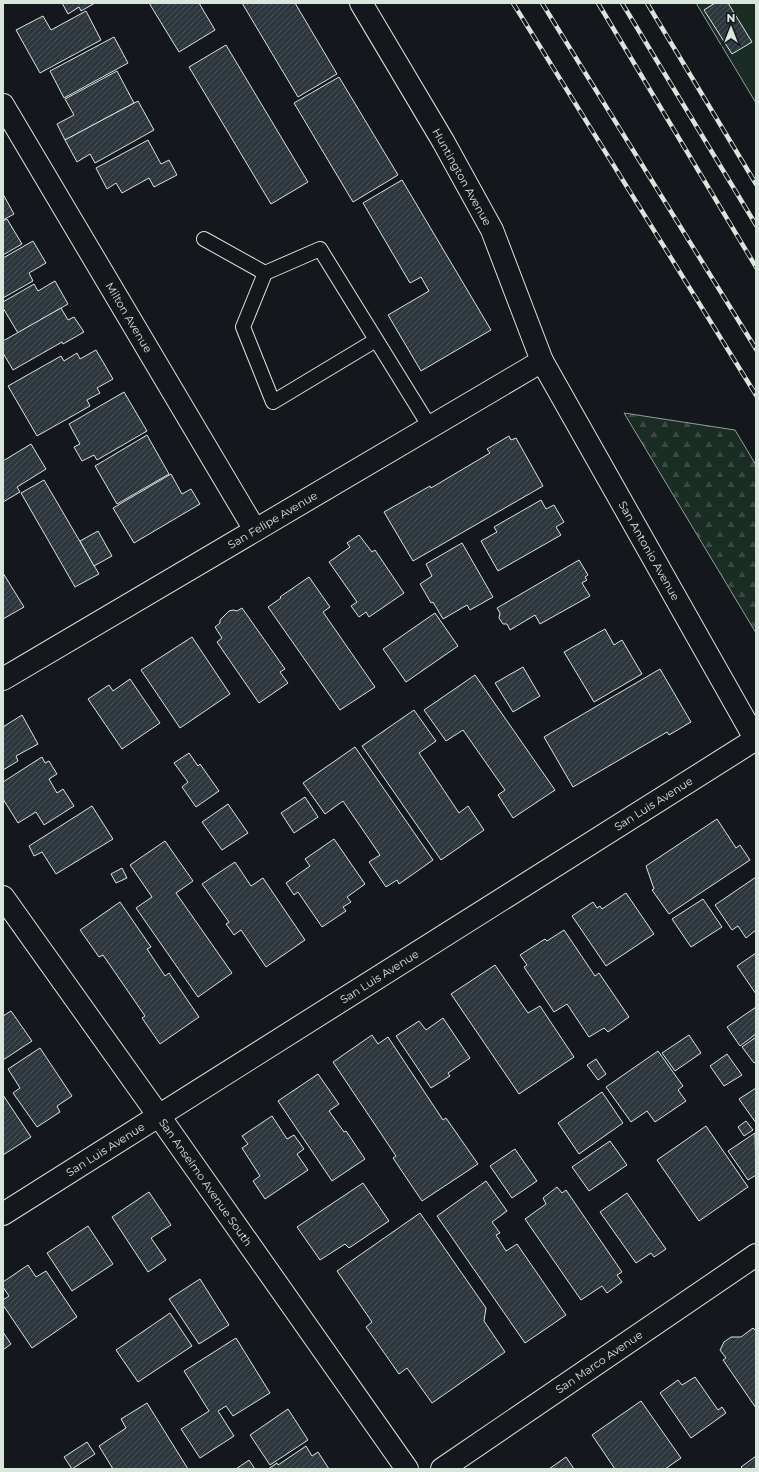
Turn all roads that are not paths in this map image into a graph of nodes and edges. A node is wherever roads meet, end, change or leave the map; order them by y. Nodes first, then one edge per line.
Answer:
1 (361, 3) edge
2 (3, 105) edge
3 (204, 239) dead end
4 (265, 273) junction
5 (376, 340) junction
6 (542, 361) junction
7 (430, 427) junction
8 (255, 530) junction
9 (3, 679) edge
10 (756, 740) edge
11 (3, 897) edge
12 (159, 1116) junction
13 (3, 1214) edge
14 (756, 1255) edge
15 (407, 1469) edge
16 (442, 1469) edge

1 - 6 street, Huntington Avenue
2 - 8 street, Milton Avenue
3 - 4 lane
4 - 5 lane
4 - 5 lane
5 - 7 lane
6 - 7 street, San Felipe Avenue
6 - 10 street, San Antonio Avenue
7 - 8 street, San Felipe Avenue
8 - 9 street, San Felipe Avenue
10 - 12 street, San Luis Avenue
11 - 12 street, San Anselmo Avenue South
12 - 13 street, San Luis Avenue
12 - 15 street, San Anselmo Avenue South
14 - 16 street, San Marco Avenue

